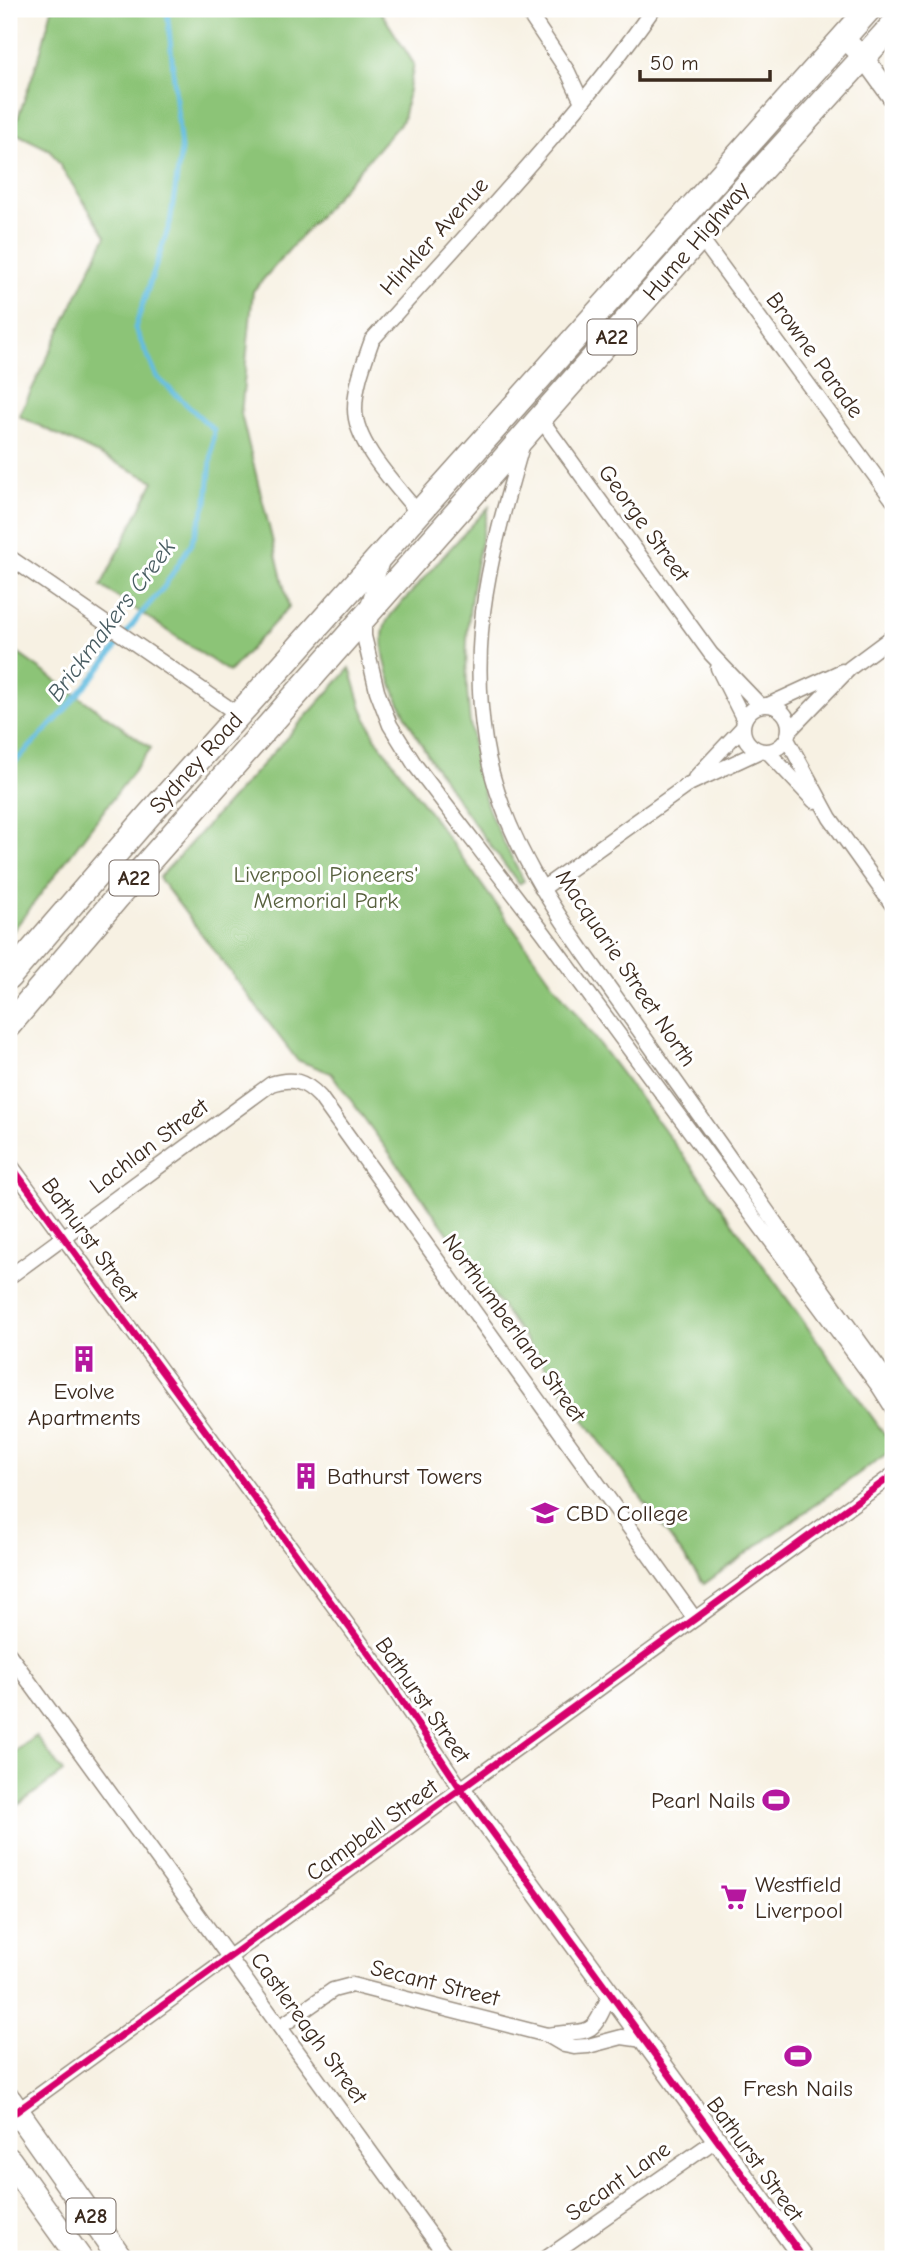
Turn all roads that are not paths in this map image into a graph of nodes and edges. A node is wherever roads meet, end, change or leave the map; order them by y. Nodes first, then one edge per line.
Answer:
1 (526, 9) edge
2 (653, 9) edge
3 (869, 9) edge
4 (893, 24) edge
5 (843, 37) junction
6 (864, 58) junction
7 (893, 98) edge
8 (582, 102) junction
9 (700, 237) junction
10 (540, 418) junction
11 (524, 438) junction
12 (893, 500) edge
13 (419, 514) junction
14 (386, 551) junction
15 (9, 557) edge
16 (364, 619) junction
17 (893, 636) edge
18 (711, 654) junction
19 (850, 668) junction
20 (764, 705) junction
21 (239, 715) junction
22 (743, 724) junction
23 (262, 733) junction
24 (788, 734) junction
25 (764, 751) junction
26 (689, 784) junction
27 (830, 818) junction
28 (542, 889) junction
29 (893, 906) edge
30 (9, 976) edge
31 (9, 1025) edge
32 (284, 1080) joint
33 (9, 1163) edge
34 (64, 1237) junction
35 (9, 1277) edge
36 (893, 1387) edge
37 (893, 1409) edge
38 (893, 1475) edge
39 (695, 1619) junction
40 (9, 1654) edge
41 (461, 1788) junction
42 (229, 1957) junction
43 (610, 1994) junction
44 (280, 2027) junction
45 (547, 2035) junction
46 (643, 2040) junction
47 (11, 2109) edge
48 (718, 2139) junction
49 (9, 2160) edge
50 (80, 2259) edge
51 (121, 2259) edge
52 (448, 2259) edge
53 (545, 2259) edge
54 (804, 2259) edge

1 - 8 street
2 - 8 street, Hinkler Avenue
3 - 5 highway, Hume Highway / A22
4 - 6 highway, Hume Highway / A22
5 - 6 street
5 - 13 highway, Hume Highway / A22
6 - 7 street
6 - 9 highway, Hume Highway / A22
8 - 13 street, Hinkler Avenue
9 - 10 highway, Hume Highway / A22
9 - 12 street, Browne Parade
10 - 11 highway, Hume Highway / A22
10 - 18 street, George Street
11 - 16 highway, Hume Highway / A22
11 - 28 street, Macquarie Street North
13 - 14 highway, Hume Highway / A22
14 - 16 street, Macquarie Street North
14 - 21 highway, Sydney Road / A22
15 - 21 street
16 - 23 highway, Sydney Road / A22
16 - 37 street, Macquarie Street North
17 - 19 street
18 - 20 street, George Street
18 - 22 street, George Street
19 - 20 street
19 - 24 street
20 - 22 street
20 - 24 street
21 - 23 highway
21 - 30 highway, Sydney Road / A22
22 - 25 street
22 - 26 street
23 - 31 highway, Sydney Road / A22
24 - 25 street
24 - 27 street
25 - 26 street
25 - 27 street
26 - 28 street
27 - 29 street
28 - 36 street, Macquarie Street North
32 - 34 street, Lachlan Street
32 - 39 street, Northumberland Street
33 - 34 street, Bathurst Street
34 - 35 street, Lachlan Street
34 - 41 street, Bathurst Street
38 - 39 street, Campbell Street
39 - 41 street, Campbell Street
40 - 42 street, Castlereagh Street
41 - 42 street, Campbell Street
41 - 43 street, Bathurst Street
42 - 44 street, Castlereagh Street
42 - 47 street, Campbell Street
43 - 45 street, Secant Street
43 - 46 street, Bathurst Street
44 - 45 street, Secant Street
44 - 52 street, Castlereagh Street
45 - 46 street, Secant Street
46 - 48 street, Bathurst Street
47 - 51 highway, A28
48 - 53 street, Secant Lane
48 - 54 street, Bathurst Street
49 - 50 highway, A28

